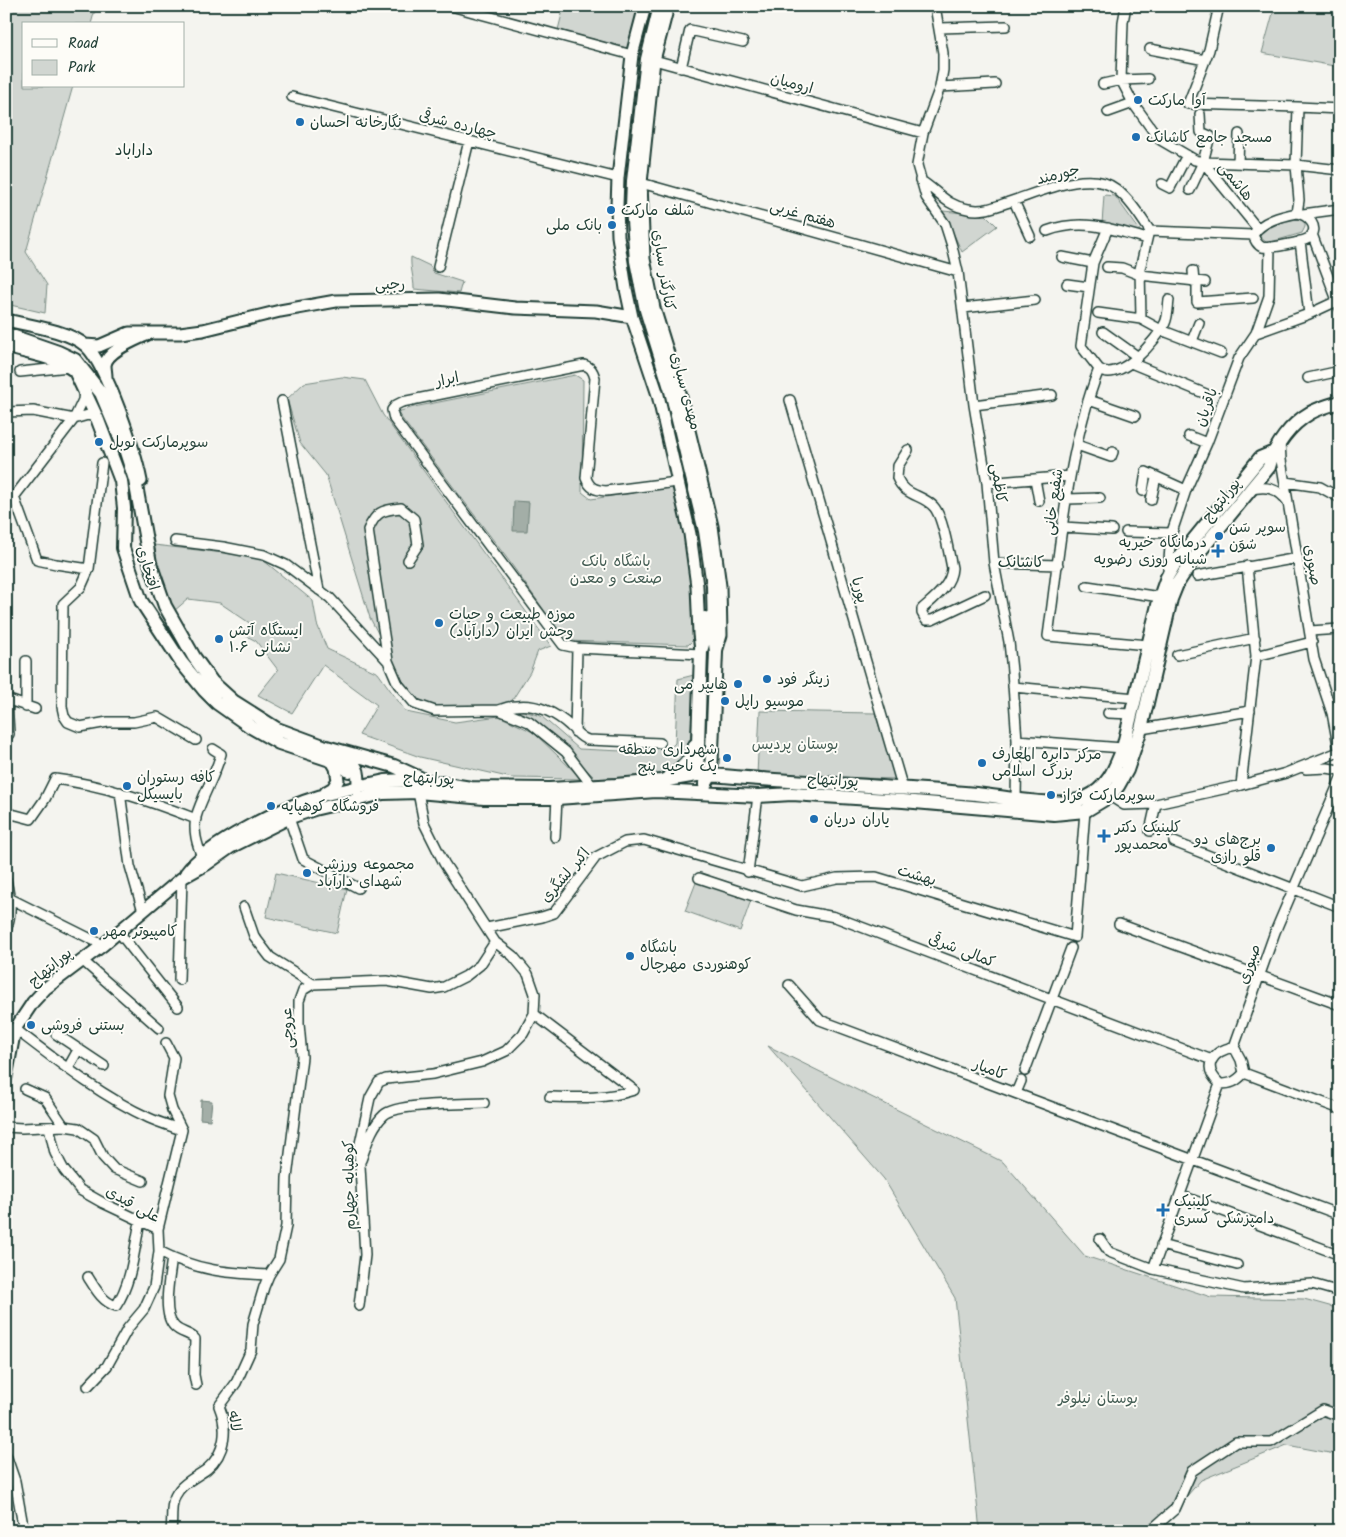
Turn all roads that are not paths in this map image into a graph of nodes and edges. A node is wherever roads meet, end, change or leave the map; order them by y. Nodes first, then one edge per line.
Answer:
1 (451, 6) edge
2 (645, 6) edge
3 (653, 6) edge
4 (660, 6) edge
5 (668, 6) edge
6 (935, 6) edge
7 (1126, 6) edge
8 (1219, 6) edge
9 (1006, 26) dead end
10 (940, 28) junction
11 (744, 42) dead end
12 (1150, 50) dead end
13 (643, 58) junction
14 (1206, 60) junction
15 (681, 68) junction
16 (1121, 80) junction
17 (1148, 80) dead end
18 (995, 84) dead end
19 (1103, 84) dead end
20 (940, 87) junction
21 (292, 97) dead end
22 (1133, 103) junction
23 (1298, 107) junction
24 (1340, 109) edge
25 (1108, 112) dead end
26 (1200, 114) dead end
27 (923, 133) junction
28 (1239, 134) dead end
29 (470, 142) junction
30 (1186, 155) junction
31 (1203, 162) junction
32 (1238, 163) junction
33 (1296, 165) junction
34 (1340, 170) edge
35 (920, 180) junction
36 (630, 181) junction
37 (1162, 184) dead end
38 (1190, 190) dead end
39 (1014, 201) junction
40 (1340, 209) edge
41 (1300, 213) junction
42 (1108, 228) junction
43 (1047, 231) dead end
44 (1255, 232) junction
45 (1312, 234) junction
46 (1148, 235) junction
47 (1030, 236) dead end
48 (1300, 241) junction
49 (1270, 248) junction
50 (1062, 257) dead end
51 (1093, 264) junction
52 (438, 267) dead end
53 (1107, 267) dead end
54 (1193, 271) dead end
55 (958, 272) junction
56 (1140, 275) junction
57 (1198, 282) junction
58 (1067, 284) dead end
59 (1089, 287) junction
60 (1253, 298) dead end
61 (1035, 300) dead end
62 (1169, 300) dead end
63 (1338, 304) edge
64 (963, 308) junction
65 (1098, 313) dead end
66 (1309, 314) junction
67 (632, 317) junction
68 (1141, 319) junction
69 (6, 320) edge
70 (1199, 323) dead end
71 (1161, 330) junction
72 (1103, 332) dead end
73 (151, 333) junction
74 (1256, 333) junction
75 (6, 334) edge
76 (1192, 341) junction
77 (85, 345) junction
78 (6, 346) edge
79 (1221, 353) dead end
80 (1134, 360) junction
81 (70, 367) junction
82 (1340, 371) edge
83 (20, 372) dead end
84 (1098, 372) junction
85 (1308, 378) dead end
86 (107, 382) junction
87 (84, 388) junction
88 (1206, 394) dead end
89 (1052, 395) dead end
90 (790, 400) dead end
91 (1089, 400) junction
92 (282, 401) dead end
93 (1340, 402) edge
94 (974, 405) junction
95 (6, 412) edge
96 (1135, 416) dead end
97 (74, 418) junction
98 (97, 418) junction
99 (1189, 436) dead end
100 (1207, 443) junction
101 (1076, 445) junction
102 (1276, 448) junction
103 (908, 450) dead end
104 (1112, 455) dead end
105 (102, 463) dead end
106 (1070, 476) junction
107 (1156, 477) junction
108 (1035, 479) junction
109 (677, 482) junction
110 (1285, 482) junction
111 (987, 483) junction
112 (1186, 490) junction
113 (1249, 490) junction
114 (1143, 491) dead end
115 (14, 497) junction
116 (1100, 498) dead end
117 (1340, 498) edge
118 (1067, 499) junction
119 (1150, 500) dead end
120 (1039, 501) dead end
121 (1288, 502) junction
122 (6, 503) edge
123 (1063, 527) junction
124 (1112, 530) dead end
125 (1126, 532) dead end
126 (1172, 533) junction
127 (146, 537) junction
128 (175, 541) dead end
129 (1298, 558) junction
130 (408, 560) dead end
131 (994, 562) junction
132 (150, 563) junction
133 (129, 566) junction
134 (1058, 566) junction
135 (1247, 566) junction
136 (89, 569) junction
137 (1197, 576) dead end
138 (1168, 577) junction
139 (1087, 586) dead end
140 (319, 590) junction
141 (985, 595) dead end
142 (1160, 597) junction
143 (1340, 629) edge
144 (1310, 631) junction
145 (1256, 638) junction
146 (1312, 642) junction
147 (1148, 645) junction
148 (577, 648) junction
149 (701, 653) junction
150 (1177, 655) dead end
151 (1256, 656) junction
152 (26, 661) dead end
153 (388, 662) junction
154 (1013, 687) junction
155 (1136, 698) junction
156 (7, 699) edge
157 (223, 700) junction
158 (699, 700) junction
159 (714, 701) junction
160 (499, 710) junction
161 (1250, 712) junction
162 (1108, 713) dead end
163 (1132, 714) junction
164 (1141, 728) junction
165 (575, 732) junction
166 (9, 734) dead end
167 (698, 736) junction
168 (196, 740) dead end
169 (1017, 740) junction
170 (660, 743) dead end
171 (323, 746) junction
172 (1123, 748) junction
173 (213, 749) dead end
174 (1338, 751) edge
175 (332, 761) junction
176 (1340, 770) edge
177 (1286, 773) junction
178 (704, 778) junction
179 (1340, 780) edge
180 (1241, 785) junction
181 (658, 786) junction
182 (430, 787) junction
183 (592, 787) junction
184 (120, 792) junction
185 (418, 792) junction
186 (358, 793) junction
187 (792, 794) junction
188 (903, 795) junction
189 (320, 796) junction
190 (758, 796) junction
191 (1110, 796) junction
192 (557, 798) junction
193 (1016, 799) junction
194 (976, 800) junction
195 (1156, 804) junction
196 (1084, 811) junction
197 (7, 812) edge
198 (289, 818) junction
199 (196, 819) junction
200 (1150, 831) dead end
201 (555, 837) dead end
202 (6, 840) edge
203 (1174, 842) dead end
204 (202, 857) junction
205 (748, 872) junction
206 (182, 878) junction
207 (699, 878) dead end
208 (6, 880) edge
209 (358, 888) dead end
210 (1292, 889) junction
211 (10, 899) junction
212 (244, 907) dead end
213 (1340, 907) edge
214 (144, 911) junction
215 (1119, 924) dead end
216 (487, 928) junction
217 (6, 930) edge
218 (118, 932) junction
219 (495, 942) junction
220 (103, 945) junction
221 (1071, 948) dead end
222 (82, 960) junction
223 (1260, 975) junction
224 (179, 980) dead end
225 (313, 984) junction
226 (790, 985) dead end
227 (1053, 999) junction
228 (178, 1006) dead end
229 (1340, 1006) edge
230 (534, 1014) junction
231 (159, 1028) dead end
232 (9, 1032) edge
233 (56, 1034) dead end
234 (166, 1043) dead end
235 (1234, 1047) junction
236 (9, 1050) edge
237 (78, 1050) junction
238 (1212, 1060) junction
239 (104, 1066) dead end
240 (68, 1068) junction
241 (1025, 1071) dead end
242 (1244, 1073) junction
243 (6, 1077) edge
244 (1021, 1081) dead end
245 (1220, 1084) junction
246 (25, 1090) dead end
247 (1016, 1093) junction
248 (550, 1097) dead end
249 (484, 1103) dead end
250 (1340, 1109) edge
251 (64, 1126) junction
252 (6, 1127) edge
253 (50, 1127) junction
254 (182, 1130) junction
255 (1193, 1159) junction
256 (360, 1162) junction
257 (143, 1181) dead end
258 (1180, 1195) junction
259 (1340, 1215) edge
260 (140, 1222) junction
261 (158, 1229) junction
262 (1100, 1239) dead end
263 (1161, 1245) junction
264 (159, 1251) junction
265 (1340, 1255) edge
266 (172, 1258) junction
267 (1237, 1266) dead end
268 (1153, 1269) junction
269 (269, 1276) junction
270 (88, 1277) dead end
271 (1340, 1292) edge
272 (359, 1306) dead end
273 (196, 1384) dead end
274 (88, 1386) dead end
275 (1340, 1416) edge
276 (6, 1455) edge
277 (24, 1531) edge
278 (171, 1531) edge
279 (1150, 1531) edge

1 - 13 street, ارومیان
2 - 13 main road
3 - 13 main road, مهدی سباری
4 - 13 main road, مهدی سباری
5 - 13 main road
6 - 10 street
7 - 16 street, هاشمی
8 - 14 street
9 - 10 street
10 - 20 street
11 - 15 street
12 - 14 street
13 - 15 street, ارومیان
13 - 36 main road, مهدی سباری
14 - 23 street
15 - 27 street, ارومیان
16 - 17 street
16 - 19 street
16 - 22 street, هاشمی
18 - 20 street
20 - 27 street
21 - 29 street, چهارده شرقی
22 - 25 street
22 - 30 street, هاشمی
23 - 24 street
23 - 33 street
26 - 31 street
27 - 35 street
28 - 32 street
29 - 36 street, چهارده شرقی
29 - 52 street
30 - 31 street, هاشمی
30 - 37 street
31 - 32 street
31 - 38 street
31 - 44 street, هاشمی
32 - 33 street
33 - 34 street
33 - 41 street
35 - 39 street, جورمند
35 - 55 street, کاظمی
36 - 55 street, هفتم غربی
36 - 67 main road
36 - 149 main road
36 - 159 main road, مهدی سباری
39 - 46 street, جورمند
39 - 47 street
40 - 41 street
41 - 44 street
41 - 45 street
42 - 43 street
42 - 46 street
42 - 51 street
44 - 46 street
44 - 49 street, هاشمی
45 - 48 street
45 - 63 street
46 - 56 street
48 - 49 street
48 - 66 street
49 - 74 street, باقریان
50 - 51 street
51 - 59 street
53 - 56 street
54 - 57 street
55 - 64 street, کاظمی
56 - 57 street
56 - 68 street
57 - 60 street
58 - 59 street
59 - 84 street
61 - 64 street
62 - 71 street
63 - 66 street
64 - 94 street, کاظمی
65 - 68 street
66 - 74 street
67 - 73 main road, رجبی
67 - 109 main road
68 - 71 street
69 - 77 main road
70 - 76 street
71 - 76 street
71 - 80 street
72 - 80 street
73 - 77 main road, رجبی
73 - 86 main road, رجبی
74 - 100 street, باقریان
75 - 127 main road, افتخاری
76 - 79 street
77 - 86 main road
78 - 81 main road
80 - 84 street
80 - 88 street
81 - 83 street
81 - 87 main road, افتخاری
82 - 85 street
84 - 91 street, شفیع خانی
86 - 127 main road
87 - 97 street
87 - 98 main road, افتخاری
89 - 94 street
90 - 188 street, پوریا
91 - 96 street
91 - 101 street, شفیع خانی
92 - 140 street
93 - 102 main road, پورابتهاج
94 - 111 street, کاظمی
95 - 97 street
97 - 98 street
97 - 115 street
98 - 133 main road, افتخاری
99 - 100 street
100 - 112 street, باقریان
101 - 104 street
101 - 106 street, شفیع خانی
102 - 110 street, صبوری
102 - 113 main road, پورابتهاج
102 - 138 main road, پورابتهاج
103 - 141 street
105 - 136 street
106 - 108 street
106 - 118 street, شفیع خانی
107 - 112 street
107 - 114 street
107 - 119 street
108 - 111 street
108 - 120 street
109 - 148 street, ابرار
109 - 149 main road
110 - 117 street
110 - 121 street, صبوری
111 - 131 street, کاظمی
112 - 126 street, باقریان
113 - 121 street
113 - 164 main road, پورابتهاج
115 - 122 street
115 - 136 street
116 - 118 street
118 - 123 street, شفیع خانی
121 - 129 street, صبوری
123 - 124 street
123 - 134 street, شفیع خانی
125 - 126 street
126 - 138 street, باقریان
127 - 132 main road, افتخاری
128 - 140 street
129 - 135 street
129 - 144 street, صبوری
130 - 153 street
131 - 134 street
131 - 154 street, کاظمی
132 - 133 main road
132 - 157 main road, افتخاری
133 - 157 main road, افتخاری
134 - 147 street, شفیع خانی
135 - 137 street
135 - 145 street
136 - 168 street
138 - 142 main road, پورابتهاج
139 - 142 street
140 - 153 street
142 - 147 main road, پورابتهاج
143 - 144 street
144 - 146 street, صبوری
145 - 150 street
145 - 151 street
146 - 151 street
146 - 174 street, صبوری
147 - 155 main road, پورابتهاج
148 - 149 street
148 - 165 street
149 - 158 main road
151 - 161 street
152 - 156 street
153 - 160 street
154 - 155 street
154 - 169 street, کاظمی
155 - 163 main road, پورابتهاج
156 - 166 street
157 - 171 main road, افتخاری
157 - 175 main road, افتخاری
158 - 159 main road
158 - 167 main road
159 - 178 main road, مهدی سباری
160 - 165 street
160 - 183 street
161 - 164 street
161 - 180 street
162 - 163 street
163 - 172 main road, پورابتهاج
164 - 191 main road, پورابتهاج
165 - 170 street
167 - 178 main road
167 - 181 main road
169 - 172 street
169 - 193 street, کاظمی
171 - 182 main road
171 - 186 main road
172 - 193 main road, پورابتهاج
173 - 199 street
174 - 176 street, صبوری
174 - 177 street
175 - 186 main road, افتخاری
175 - 189 main road
176 - 177 street
177 - 180 street
178 - 181 main road
178 - 187 main road
178 - 188 main road, پورابتهاج
179 - 210 street, صبوری
180 - 195 street
181 - 183 main road, پورابتهاج
181 - 190 main road, پورابتهاج
181 - 192 main road, پورابتهاج
182 - 183 main road, پورابتهاج
182 - 185 main road, پورابتهاج
182 - 186 main road, پورابتهاج
182 - 192 main road, پورابتهاج
184 - 197 street
184 - 199 street
184 - 214 street
185 - 186 main road, پورابتهاج
185 - 216 street
186 - 189 main road, پورابتهاج
186 - 198 main road, پورابتهاج
187 - 188 main road, پورابتهاج
187 - 190 main road, پورابتهاج
188 - 194 main road, پورابتهاج
189 - 204 main road, پورابتهاج
190 - 205 street
191 - 195 street
191 - 196 main road, پورابتهاج
192 - 201 street
193 - 194 main road, پورابتهاج
194 - 196 main road, پورابتهاج
195 - 200 street
196 - 205 street, بهشت
197 - 202 street
198 - 206 main road, پورابتهاج
198 - 209 street
199 - 204 street
203 - 210 street
204 - 206 main road, پورابتهاج
205 - 216 street, اکبر لشگری
206 - 214 main road, پورابتهاج
206 - 224 street
207 - 227 street, کمالی شرقی
208 - 211 street
210 - 213 street
210 - 223 street, صبوری
211 - 217 street
211 - 220 street
212 - 225 street
214 - 218 main road, پورابتهاج
215 - 223 street
216 - 219 street
218 - 220 main road, پورابتهاج
218 - 228 street
219 - 225 street
219 - 230 street
220 - 222 main road, پورابتهاج
221 - 227 street
222 - 231 street
222 - 232 main road, پورابتهاج
223 - 229 street
223 - 235 street, صبوری
225 - 269 street, عروجی
226 - 247 street, کامیار
227 - 238 street, کمالی شرقی
227 - 241 street
230 - 248 street
230 - 256 street, کوهپایه چهارم
232 - 236 main road
232 - 240 street
233 - 237 street
234 - 254 street
235 - 238 street
235 - 242 street
236 - 243 main road
237 - 239 street
237 - 240 street
238 - 245 street
240 - 254 street
242 - 245 street
242 - 250 street
244 - 247 street
245 - 255 street
246 - 251 street
247 - 255 street, کامیار
249 - 256 street
251 - 253 street
251 - 257 street
252 - 253 street
253 - 260 street, علی قیدی
254 - 261 street
255 - 258 street
255 - 259 street, کامیار
256 - 272 street, کوهپایه چهارم
258 - 263 street
258 - 265 street
260 - 261 street, علی قیدی
260 - 270 street
261 - 264 street, علی قیدی
262 - 268 street
263 - 267 street
263 - 268 street
264 - 266 street
264 - 274 street, علی قیدی
266 - 269 street
266 - 273 street
268 - 271 street
269 - 278 street, لاله
275 - 279 street
276 - 277 street

